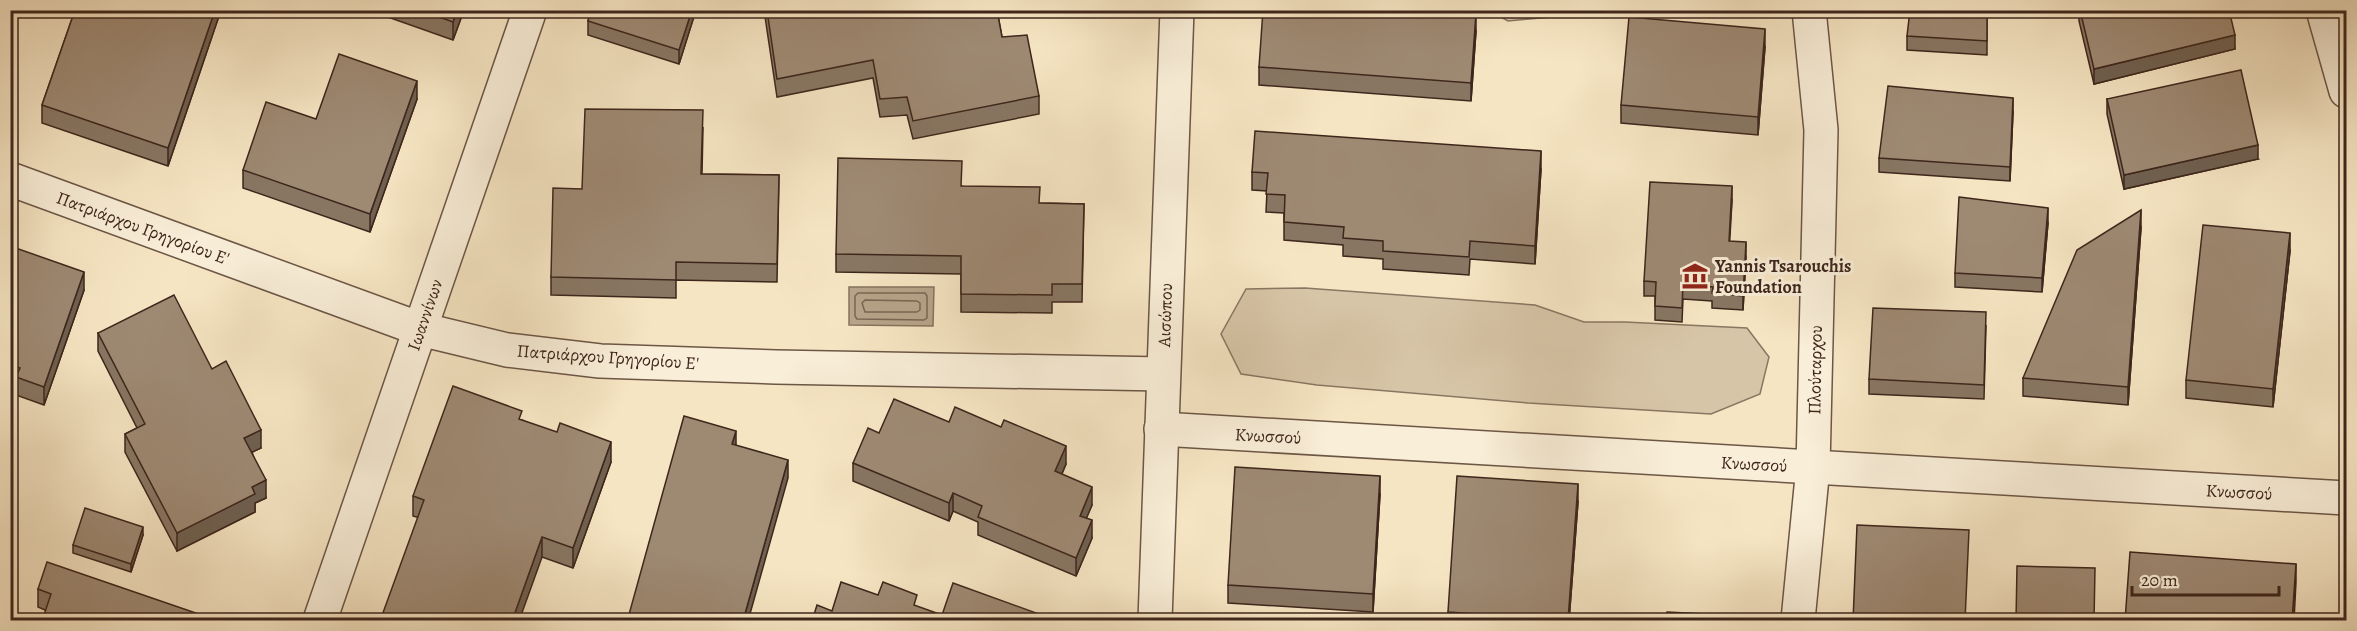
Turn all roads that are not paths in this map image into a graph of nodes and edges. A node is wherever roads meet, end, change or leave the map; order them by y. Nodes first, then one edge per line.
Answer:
1 (530, 10) edge
2 (1177, 10) edge
3 (1809, 10) edge
4 (2323, 10) edge
5 (2346, 91) edge
6 (10, 179) edge
7 (420, 329) junction
8 (1163, 374) junction
9 (1161, 429) junction
10 (1813, 467) junction
11 (2346, 498) edge
12 (320, 621) edge
13 (1155, 621) edge
14 (1798, 621) edge

1 - 7 street, Ιωαννίνων
2 - 8 street, Αισώπου
3 - 10 street, Πλούταρχου
4 - 5 street
6 - 7 street, Πατριάρχου Γρηγορίου Ε'
7 - 8 street, Πατριάρχου Γρηγορίου Ε'
7 - 12 street, Ιωαννίνων
8 - 9 street, Αισώπου
9 - 10 street, Κνωσσού
9 - 13 street, Αισώπου
10 - 11 street, Κνωσσού
10 - 14 street, Πλούταρχου

